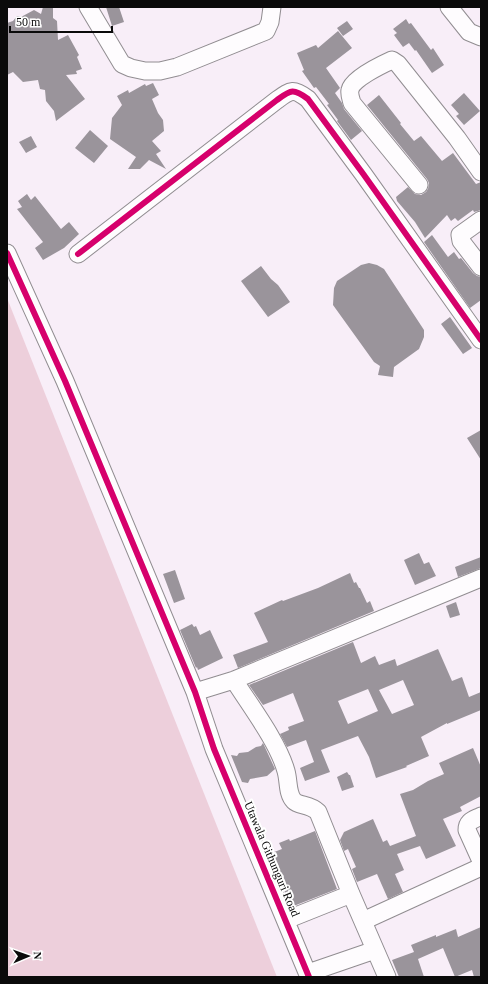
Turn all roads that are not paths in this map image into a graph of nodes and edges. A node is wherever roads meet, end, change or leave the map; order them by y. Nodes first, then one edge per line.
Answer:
1 (88, 7) edge
2 (272, 7) edge
3 (449, 7) edge
4 (481, 37) edge
5 (481, 172) edge
6 (419, 186) dead end
7 (481, 220) edge
8 (7, 252) edge
9 (78, 254) dead end
10 (481, 267) edge
11 (481, 340) edge
12 (481, 578) edge
13 (234, 680) junction
14 (194, 692) junction
15 (481, 816) edge
16 (481, 862) edge
17 (481, 867) edge
18 (351, 894) junction
19 (286, 920) junction
20 (363, 921) junction
21 (375, 950) junction
22 (308, 975) edge
23 (387, 977) edge

1 - 2 street
3 - 4 street
5 - 6 street
7 - 10 street
8 - 14 street, Utawala Githunguri Road
9 - 11 street
12 - 13 street
13 - 14 street
13 - 18 street
14 - 19 street, Utawala Githunguri Road
15 - 16 street
17 - 20 street
18 - 19 street
18 - 20 street
19 - 22 street, Utawala Githunguri Road
20 - 21 street
21 - 22 street
21 - 23 street

